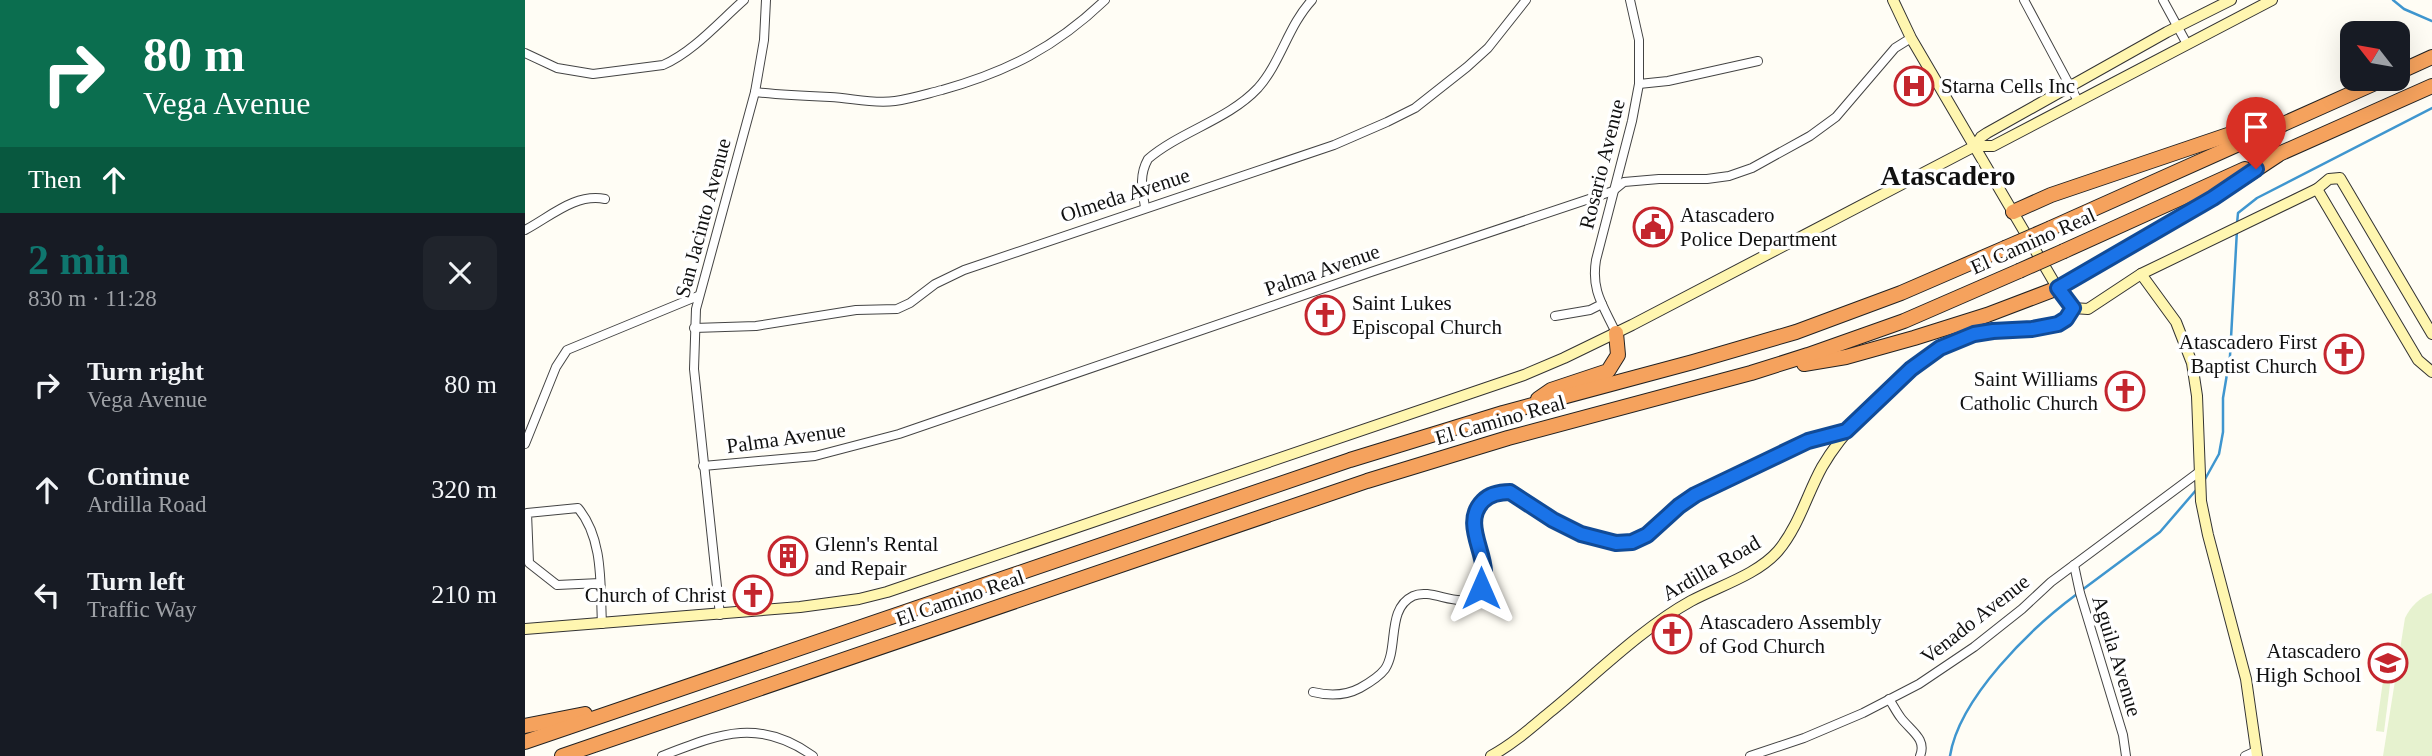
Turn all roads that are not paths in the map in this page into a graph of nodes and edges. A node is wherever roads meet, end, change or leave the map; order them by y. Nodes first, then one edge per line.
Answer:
1 (744, 0) edge
2 (766, 0) edge
3 (1105, 0) edge
4 (1312, 0) edge
5 (1526, 0) edge
6 (1630, 0) edge
7 (1884, 0) edge
8 (1893, 0) edge
9 (2024, 0) edge
10 (2163, 0) edge
11 (2231, 0) edge
12 (2272, 0) edge
13 (1903, 25) junction
14 (2178, 27) junction
15 (1911, 38) junction
16 (2186, 44) junction
17 (525, 53) edge
18 (2432, 57) edge
19 (1758, 61) dead end
20 (2410, 67) edge
21 (1639, 83) junction
22 (2432, 86) edge
23 (2071, 88) junction
24 (2357, 91) edge
25 (755, 92) junction
26 (2343, 97) junction
27 (2078, 101) junction
28 (1975, 146) junction
29 (2278, 155) junction
30 (2317, 189) junction
31 (1613, 191) junction
32 (604, 199) dead end
33 (1145, 207) junction
34 (2014, 212) junction
35 (525, 230) edge
36 (2141, 274) junction
37 (2058, 288) junction
38 (698, 296) junction
39 (1602, 304) junction
40 (2073, 308) junction
41 (1555, 316) dead end
42 (694, 328) junction
43 (1616, 333) junction
44 (2432, 334) edge
45 (2432, 372) edge
46 (1751, 373) junction
47 (1528, 406) junction
48 (1846, 431) junction
49 (525, 444) edge
50 (703, 466) junction
51 (2199, 472) junction
52 (2074, 565) junction
53 (600, 583) junction
54 (720, 615) junction
55 (603, 624) junction
56 (525, 629) edge
57 (1313, 692) dead end
58 (1889, 699) junction
59 (648, 700) junction
60 (525, 726) edge
61 (641, 729) junction
62 (525, 742) edge
63 (2253, 754) edge
64 (562, 756) edge
65 (585, 756) edge
66 (662, 756) edge
67 (813, 756) edge
68 (1491, 756) edge
69 (1750, 756) edge
70 (1920, 756) edge
71 (2126, 756) edge

1 - 17 street
2 - 25 street, San Jacinto Avenue
3 - 25 street
4 - 33 street
5 - 33 street, Olmeda Avenue
6 - 21 street, Rosario Avenue
7 - 13 street
8 - 13 street
9 - 23 street
10 - 14 street
11 - 14 street, El Camino Real
12 - 16 street, El Camino Real
13 - 15 street
14 - 16 street
14 - 23 street, El Camino Real
15 - 28 street
15 - 31 street, Palma Avenue
16 - 27 street, El Camino Real
18 - 20 highway
19 - 21 street
21 - 31 street, Rosario Avenue
22 - 29 highway, El Camino Real
23 - 27 street
23 - 28 street, El Camino Real
24 - 26 highway, El Camino Real
25 - 38 street, San Jacinto Avenue
26 - 34 highway
26 - 47 highway, El Camino Real, bridge
27 - 28 street, El Camino Real
28 - 34 street
28 - 43 street, El Camino Real
29 - 37 highway
29 - 46 highway, El Camino Real, bridge
30 - 36 street, Ardilla Road
30 - 44 street, Ardilla Road
30 - 45 street
31 - 39 street, Rosario Avenue
31 - 50 street, Palma Avenue
32 - 35 street
33 - 42 street, Olmeda Avenue
34 - 37 street
36 - 40 street, Ardilla Road
36 - 51 street
37 - 40 street
37 - 46 highway
38 - 42 street, San Jacinto Avenue
38 - 49 street
39 - 41 street
39 - 43 street, Rosario Avenue
40 - 48 street, Ardilla Road
42 - 50 street, San Jacinto Avenue
43 - 47 highway
43 - 54 street, El Camino Real
46 - 61 highway, El Camino Real
47 - 59 highway, El Camino Real
48 - 57 street
48 - 68 street, Ardilla Road
50 - 54 street, San Jacinto Avenue
51 - 52 street, Venado Avenue
51 - 63 street
52 - 58 street, Venado Avenue
52 - 71 street, Aguila Avenue
53 - 53 street
53 - 55 street
54 - 55 street, El Camino Real
55 - 56 street, El Camino Real
58 - 69 street, Venado Avenue
58 - 70 street
59 - 60 highway
59 - 62 highway, El Camino Real
61 - 64 highway, El Camino Real
61 - 65 highway
66 - 67 street

